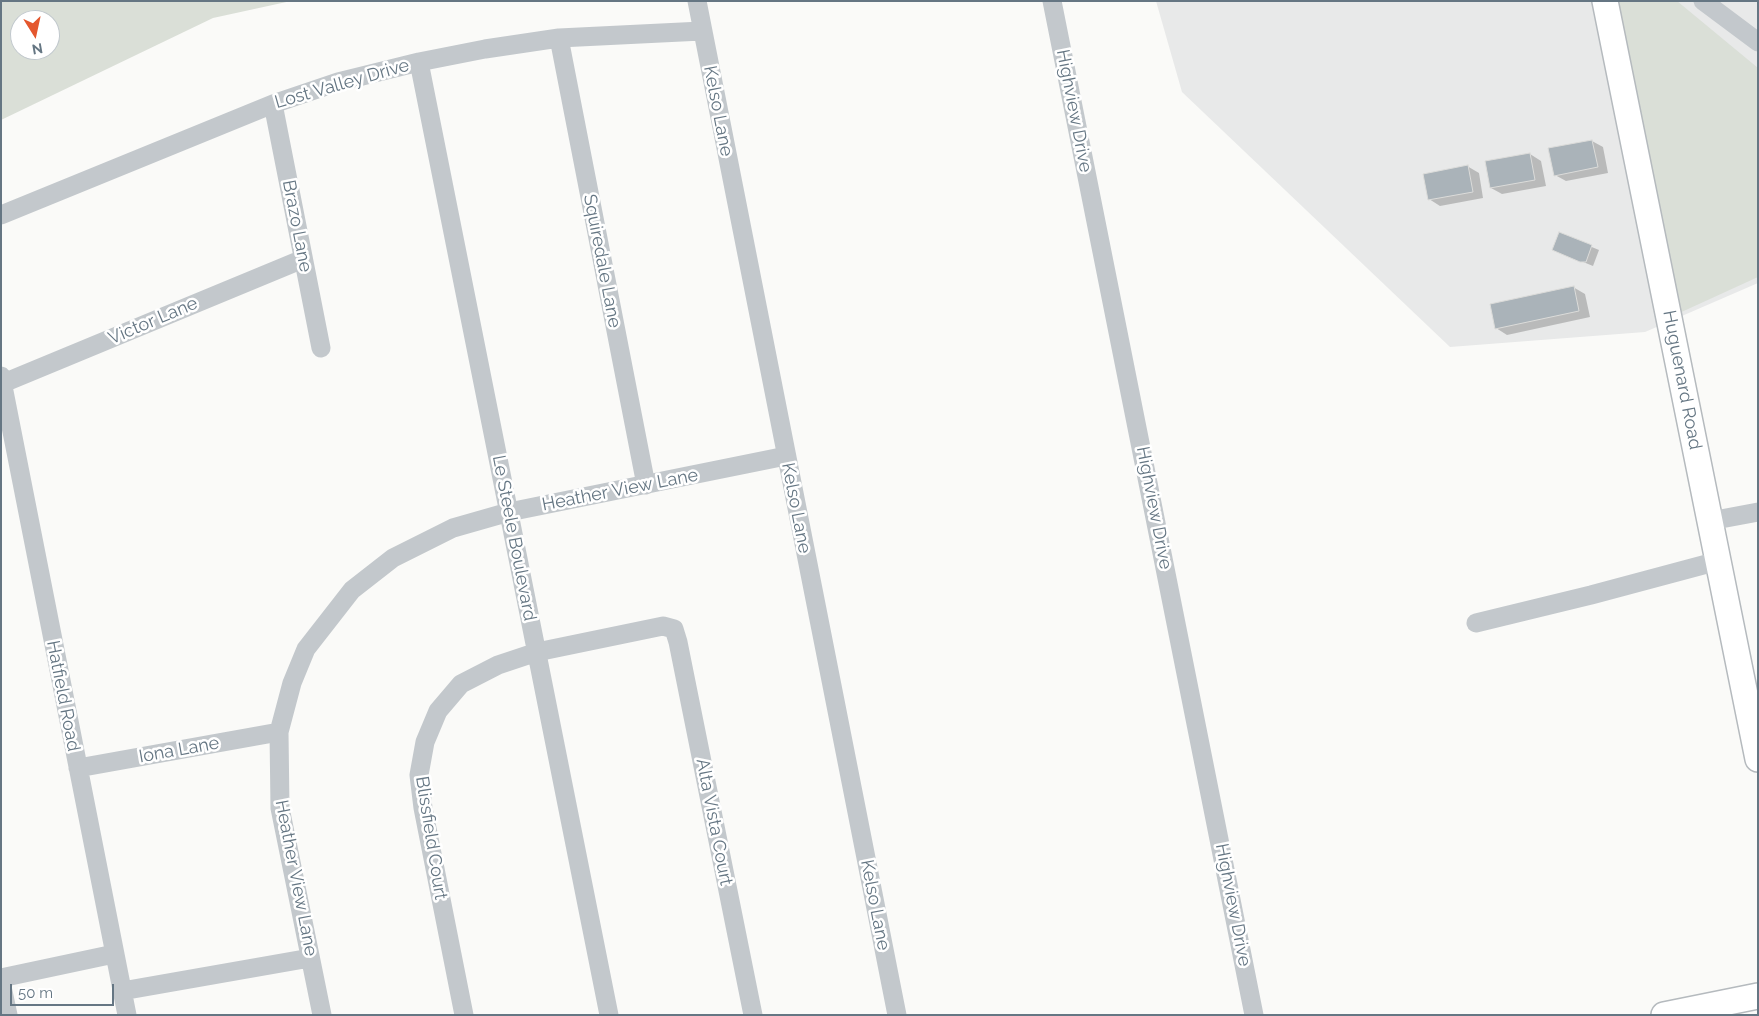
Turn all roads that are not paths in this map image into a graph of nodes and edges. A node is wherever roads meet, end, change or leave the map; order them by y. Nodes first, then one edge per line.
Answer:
1 (696, 1) edge
2 (1052, 1) edge
3 (1605, 1) edge
4 (1703, 1) edge
5 (702, 31) junction
6 (559, 38) junction
7 (1758, 42) edge
8 (419, 62) junction
9 (274, 104) junction
10 (1, 215) edge
11 (303, 259) junction
12 (321, 348) dead end
13 (2, 381) edge
14 (786, 456) junction
15 (646, 485) junction
16 (509, 512) junction
17 (1758, 512) edge
18 (1710, 520) junction
19 (1718, 561) junction
20 (1476, 623) dead end
21 (674, 629) joint
22 (537, 652) junction
23 (279, 732) junction
24 (1758, 759) edge
25 (78, 768) junction
26 (114, 954) junction
27 (310, 958) junction
28 (1, 978) edge
29 (1, 982) edge
30 (122, 991) junction
31 (1758, 996) edge
32 (8, 1015) edge
33 (127, 1015) edge
34 (322, 1015) edge
35 (464, 1015) edge
36 (609, 1015) edge
37 (753, 1015) edge
38 (897, 1015) edge
39 (1254, 1015) edge
40 (1664, 1015) edge

1 - 5 street, Kelso Lane
2 - 39 street, Highview Drive
3 - 18 main road, Huguenard Road
4 - 7 street
5 - 6 street, Lost Valley Drive
5 - 14 street, Kelso Lane
6 - 8 street, Lost Valley Drive
6 - 15 street, Squiredale Lane
8 - 9 street, Lost Valley Drive
8 - 16 street, Le Steele Boulevard
9 - 10 street, Lost Valley Drive
9 - 11 street, Brazo Lane
11 - 12 street, Brazo Lane
11 - 13 street, Victor Lane
13 - 25 street, Hatfield Road
14 - 15 street, Heather View Lane
14 - 38 street, Kelso Lane
15 - 16 street, Heather View Lane
16 - 22 street, Le Steele Boulevard
16 - 23 street, Heather View Lane
17 - 18 street
18 - 19 main road, Huguenard Road
19 - 20 street
19 - 24 main road, Huguenard Road
21 - 22 street, Blissfield Court
21 - 37 street, Alta Vista Court
22 - 35 street, Blissfield Court
22 - 36 street, Le Steele Boulevard
23 - 25 street, Iona Lane
23 - 27 street, Heather View Lane
25 - 26 street, Hatfield Road
26 - 28 street
26 - 30 street, Hatfield Road
27 - 30 street
27 - 34 street, Heather View Lane
29 - 32 street
30 - 33 street, Hatfield Road
31 - 40 main road

